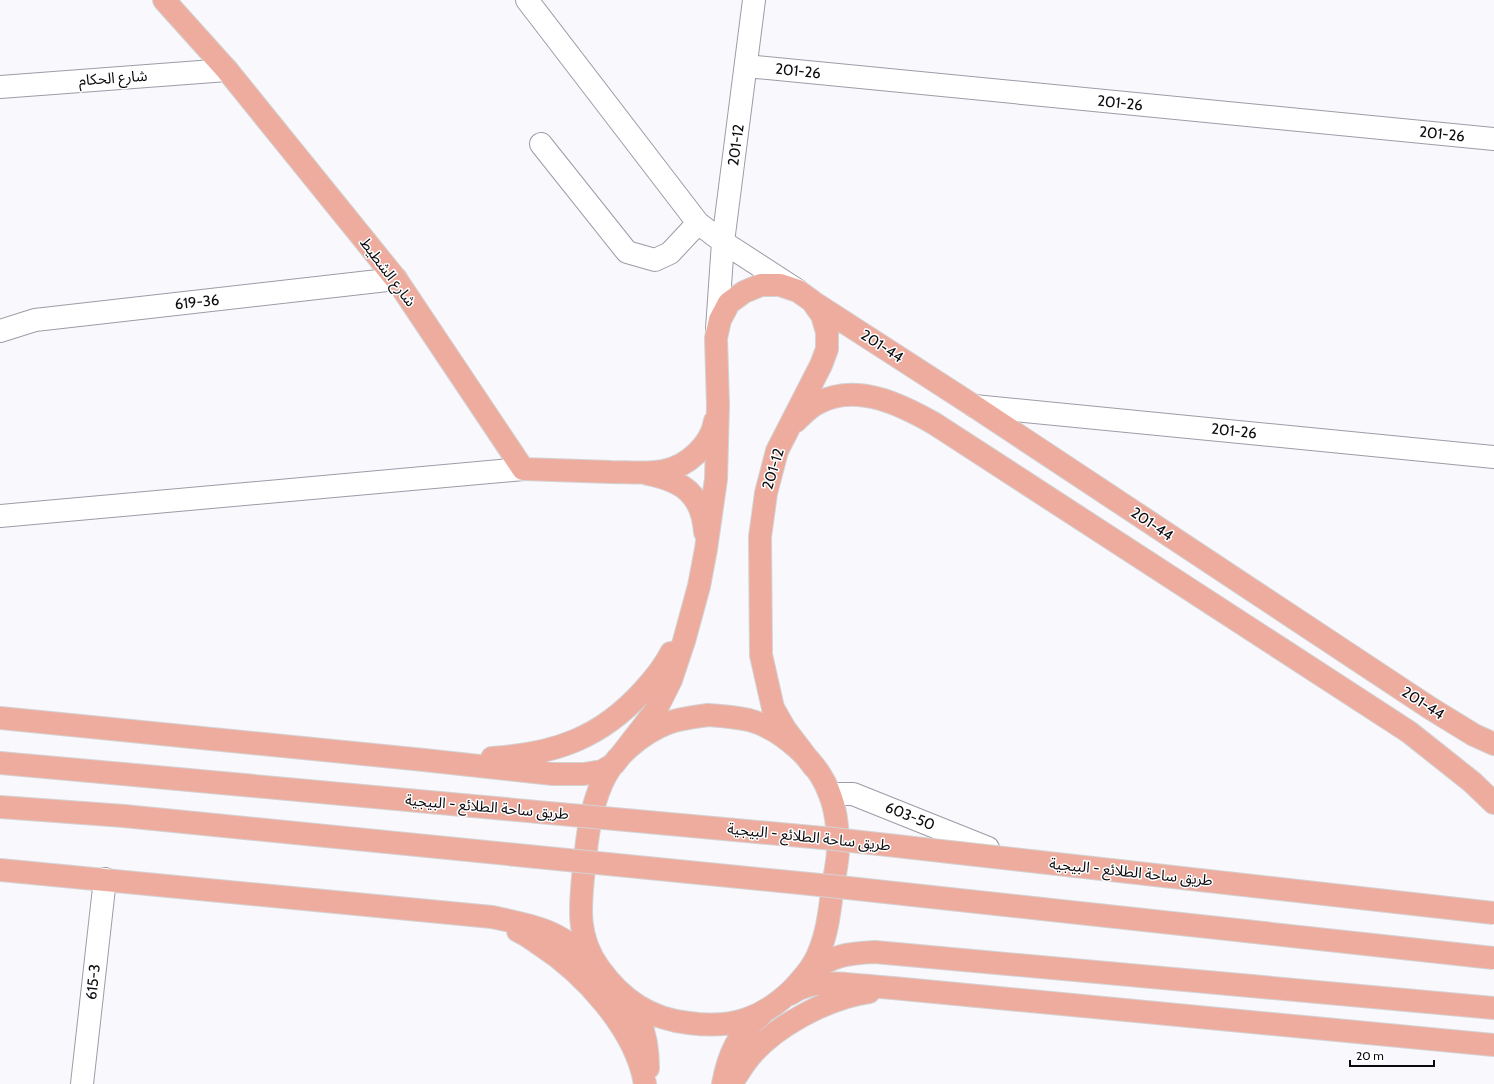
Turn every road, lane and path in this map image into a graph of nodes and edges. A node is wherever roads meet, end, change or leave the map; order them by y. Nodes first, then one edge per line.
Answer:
1 (164, 0) edge
2 (527, 0) edge
3 (754, 0) edge
4 (746, 66) junction
5 (227, 70) junction
6 (0, 87) edge
7 (1494, 139) edge
8 (541, 144) dead end
9 (698, 223) junction
10 (723, 242) junction
11 (396, 279) junction
12 (805, 296) junction
13 (0, 331) edge
14 (716, 338) junction
15 (718, 405) junction
16 (974, 406) junction
17 (777, 451) junction
18 (1494, 457) edge
19 (523, 469) junction
20 (637, 472) junction
21 (0, 516) edge
22 (706, 549) junction
23 (699, 586) junction
24 (0, 718) edge
25 (1494, 744) edge
26 (424, 760) junction
27 (0, 763) edge
28 (614, 764) junction
29 (814, 767) junction
30 (830, 794) junction
31 (1494, 803) edge
32 (0, 807) edge
33 (988, 848) dead end
34 (0, 870) edge
35 (105, 879) junction
36 (451, 912) junction
37 (1494, 913) edge
38 (1494, 958) edge
39 (593, 960) junction
40 (803, 977) junction
41 (893, 988) junction
42 (619, 991) junction
43 (774, 1005) junction
44 (1494, 1008) edge
45 (1494, 1045) edge
46 (82, 1084) edge
47 (645, 1084) edge
48 (648, 1084) edge
49 (723, 1084) edge
50 (731, 1084) edge

1 - 5 main road, شارع الشطيط
2 - 9 street
3 - 4 street, 201-12
4 - 7 street, 201-26
4 - 10 street, 201-12
5 - 6 street, شارع الحكام
5 - 11 main road, شارع الشطيط
8 - 9 street
9 - 10 street
10 - 12 street
10 - 14 street, 201-12
11 - 13 street, 619-36
11 - 19 main road, شارع الشطيط
12 - 14 main road, 201-12
12 - 16 main road, 201-44
12 - 17 main road, 201-12
14 - 15 main road, 201-12
15 - 20 main road
15 - 22 main road, 201-12
16 - 18 street, 201-26
16 - 25 main road, 201-44
17 - 29 main road, 201-12
17 - 31 main road
19 - 20 main road
19 - 21 street
20 - 22 main road
22 - 23 main road, 201-12
23 - 26 main road
23 - 28 main road, 201-12
24 - 26 main road
26 - 28 main road
27 - 37 main road, طريق ساحة الطلائع - البيجية, bridge
28 - 29 main road
28 - 39 main road
29 - 30 main road
30 - 33 street, 603-50
30 - 40 main road
32 - 38 main road, bridge
34 - 35 main road
35 - 36 main road
35 - 46 street, 615-3
36 - 39 main road
36 - 47 main road
39 - 42 main road
40 - 43 main road
40 - 44 main road
41 - 43 main road
41 - 45 main road
41 - 50 main road
42 - 43 main road
42 - 48 main road
43 - 49 main road

